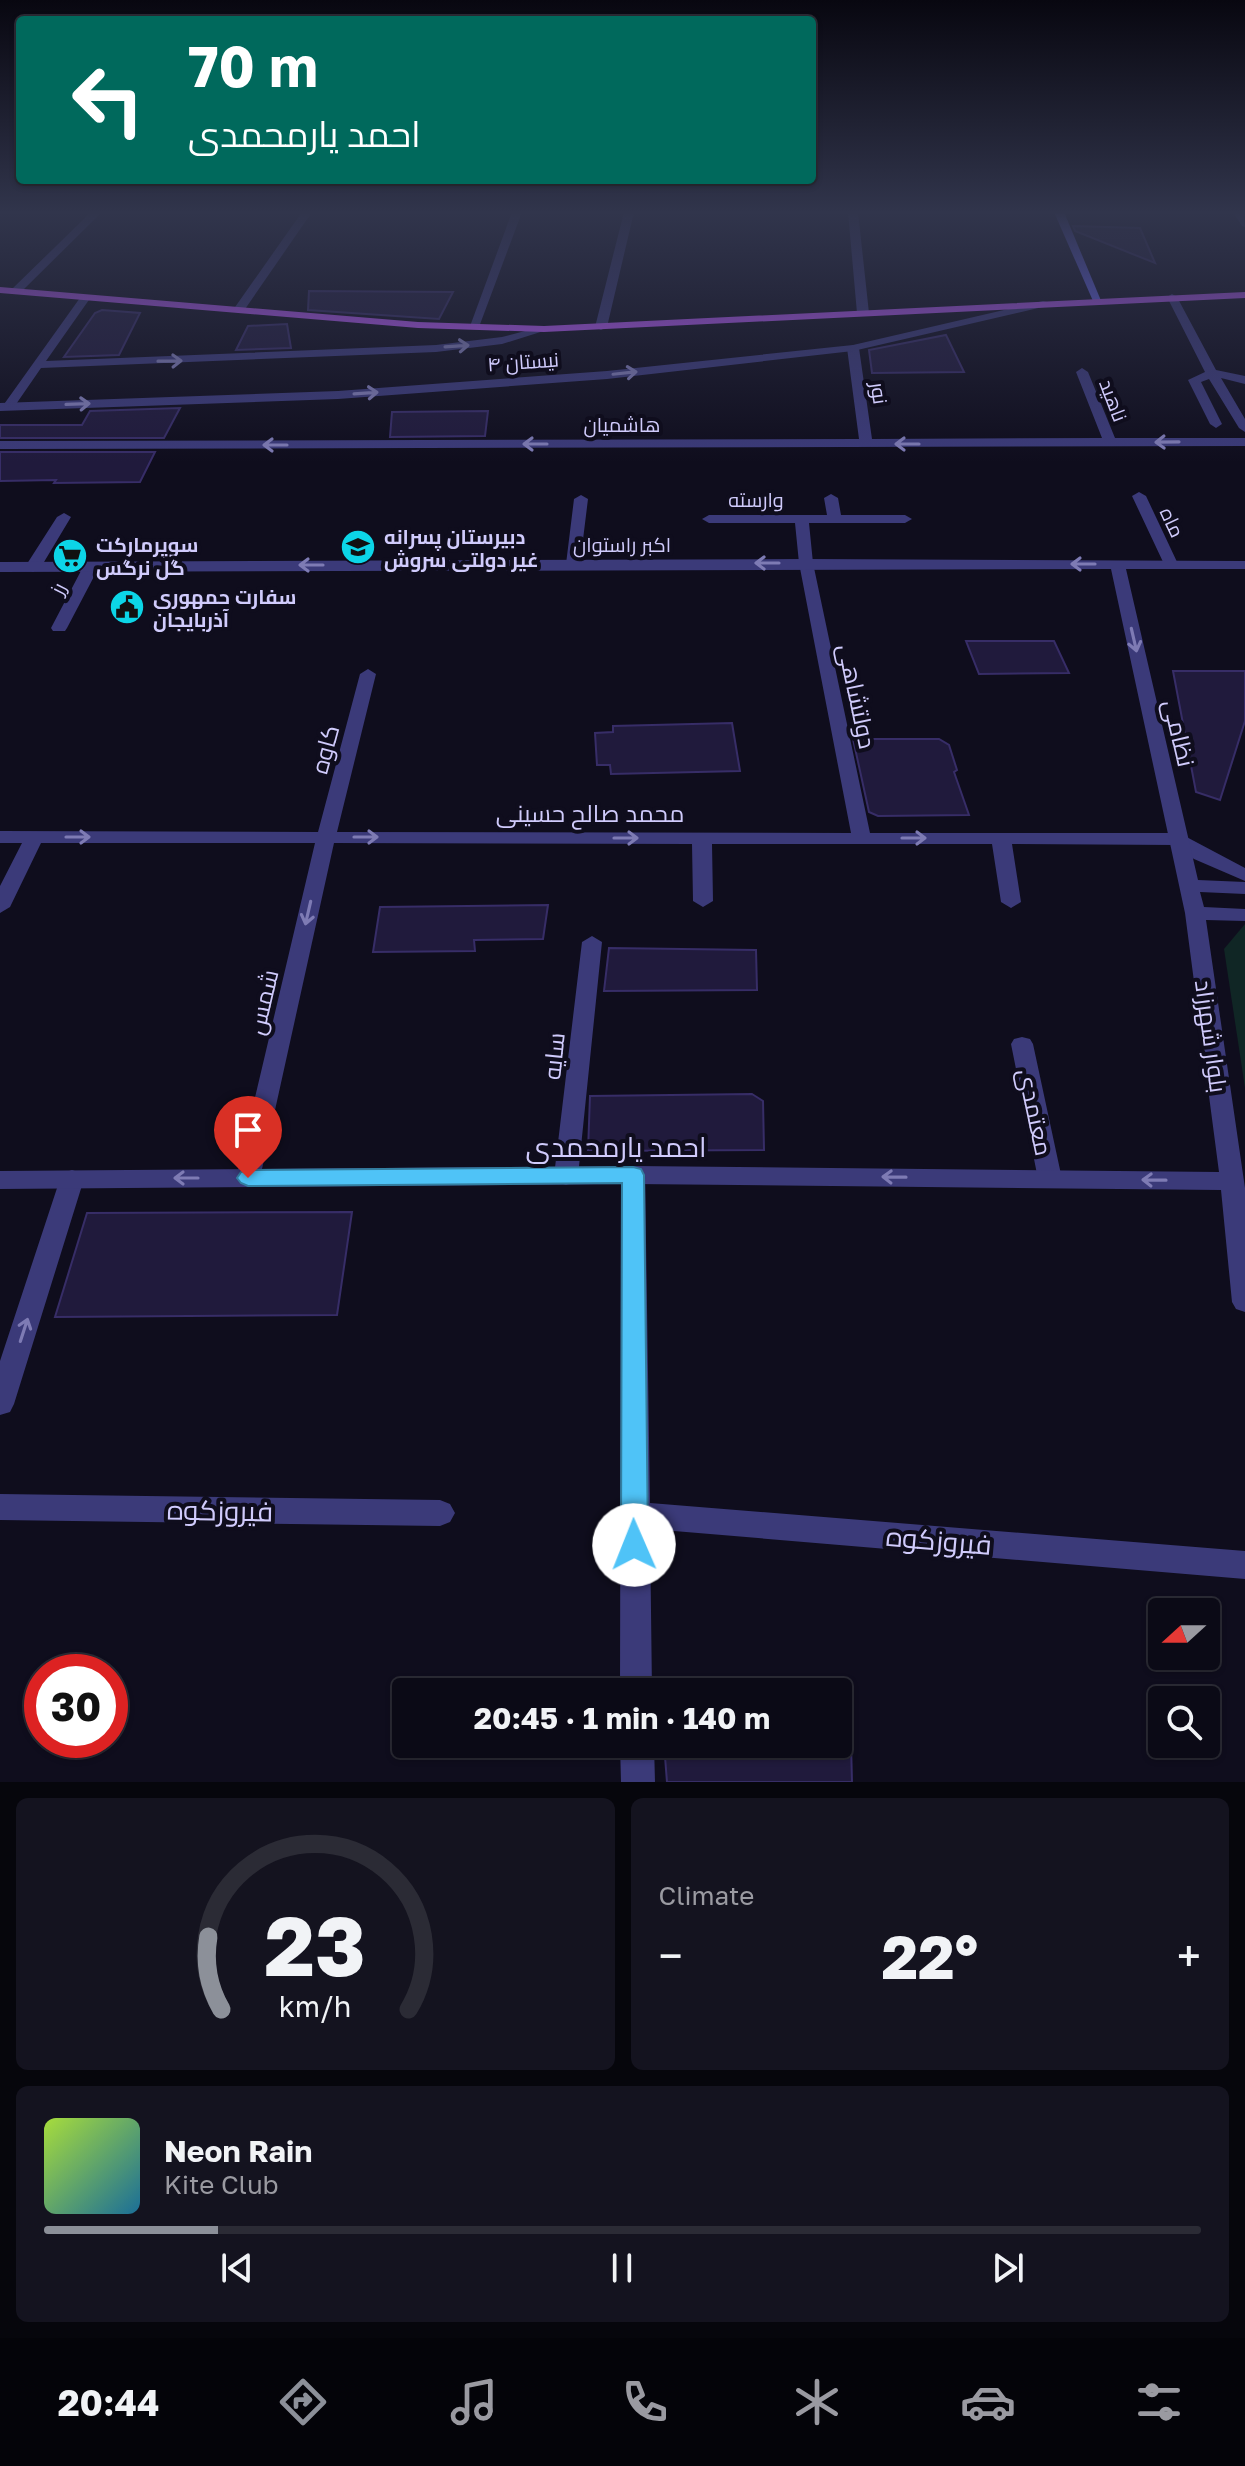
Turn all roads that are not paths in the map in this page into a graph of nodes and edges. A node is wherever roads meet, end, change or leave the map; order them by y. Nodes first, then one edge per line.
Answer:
1 (65, 295) edge
2 (249, 295) edge
3 (485, 295) edge
4 (609, 295) edge
5 (861, 295) edge
6 (1095, 295) edge
7 (1239, 295) edge
8 (86, 297) junction
9 (1172, 297) junction
10 (1098, 301) junction
11 (1043, 304) junction
12 (239, 310) junction
13 (863, 313) junction
14 (473, 327) junction
15 (601, 327) junction
16 (544, 329) junction
17 (853, 348) junction
18 (36, 365) junction
19 (1082, 372) dead end
20 (1213, 373) junction
21 (1245, 380) edge
22 (4, 407) edge
23 (1216, 424) dead end
24 (1245, 428) edge
25 (1245, 442) edge
26 (1110, 443) junction
27 (866, 444) junction
28 (0, 445) edge
29 (1139, 496) dead end
30 (831, 498) dead end
31 (581, 499) dead end
32 (64, 517) dead end
33 (709, 519) dead end
34 (835, 519) junction
35 (905, 519) dead end
36 (802, 520) junction
37 (806, 563) junction
38 (573, 564) junction
39 (1117, 564) junction
40 (1171, 564) junction
41 (1245, 565) edge
42 (0, 567) edge
43 (33, 567) junction
44 (91, 567) junction
45 (59, 628) dead end
46 (368, 674) dead end
47 (0, 837) edge
48 (34, 837) junction
49 (326, 837) junction
50 (702, 838) junction
51 (862, 838) junction
52 (1001, 839) junction
53 (1179, 839) junction
54 (1245, 875) edge
55 (1190, 886) junction
56 (1245, 888) edge
57 (703, 901) dead end
58 (1011, 902) dead end
59 (0, 907) edge
60 (1195, 913) junction
61 (1245, 915) edge
62 (592, 942) dead end
63 (1022, 1044) dead end
64 (633, 1175) junction
65 (566, 1176) junction
66 (248, 1178) junction
67 (72, 1179) junction
68 (1050, 1179) junction
69 (0, 1180) edge
70 (1232, 1181) junction
71 (1245, 1302) edge
72 (0, 1404) edge
73 (0, 1507) edge
74 (440, 1513) dead end
75 (634, 1515) junction
76 (1245, 1565) edge
77 (636, 1678) edge
78 (637, 1758) edge
79 (638, 1782) edge

1 - 8 main road
2 - 12 street
3 - 14 street
4 - 15 street
5 - 13 street
6 - 10 main road
7 - 9 main road
8 - 12 main road
8 - 18 street
9 - 10 main road
9 - 20 street
10 - 11 main road
11 - 13 main road
11 - 17 street, نیستان ۴
12 - 14 main road
13 - 15 main road
14 - 16 main road
15 - 16 main road
18 -> 16 street
22 -> 17 street, نیستان ۴
17 - 27 street, نور
18 - 22 street
19 - 26 street, ناهید
20 - 21 street
20 - 23 street
20 - 24 street
25 -> 26 street, هاشمیان
26 -> 27 street, هاشمیان
27 -> 28 street, هاشمیان
29 - 40 street, ماه
30 - 34 street
31 - 38 street
32 - 43 street
33 - 36 street, وارسته
34 - 35 street, وارسته
34 - 36 street, وارسته
36 - 37 street, وارسته
37 -> 38 street, اکبر راستوان
39 -> 37 street, اکبر راستوان
37 - 51 street, دولتشاهی
38 -> 44 street, اکبر راستوان
39 - 40 street, اکبر راستوان
39 -> 53 street, نظامی
40 - 41 street, اکبر راستوان
42 - 43 street, اکبر راستوان
43 - 44 street, اکبر راستوان
44 - 45 street, رز
46 - 49 street, کاوه
47 - 48 street, محمد صالح حسینی
48 -> 49 street, محمد صالح حسینی
48 - 59 street
49 -> 50 street, محمد صالح حسینی
49 -> 66 street, شمس
50 - 51 street, محمد صالح حسینی
50 - 57 street
51 -> 52 street, محمد صالح حسینی
52 - 53 street, محمد صالح حسینی
52 - 58 street
53 - 54 street
53 - 55 street, نظامی
55 - 56 street
55 - 60 street, نظامی
60 - 61 street
60 - 70 street, بلوار شهرزاد
62 - 65 street, سایه
63 - 68 street, معتمدی
64 - 65 street, احمد یارمحمدی
68 -> 64 street, احمد یارمحمدی
64 - 75 street
65 - 66 street, احمد یارمحمدی
66 -> 67 street, احمد یارمحمدی
67 - 69 street, احمد یارمحمدی
72 -> 67 street
70 -> 68 street, احمد یارمحمدی
70 - 71 street, بلوار شهرزاد
73 - 74 street, فیروزکوه
75 - 76 street, فیروزکوه
75 - 77 street
78 - 79 street

